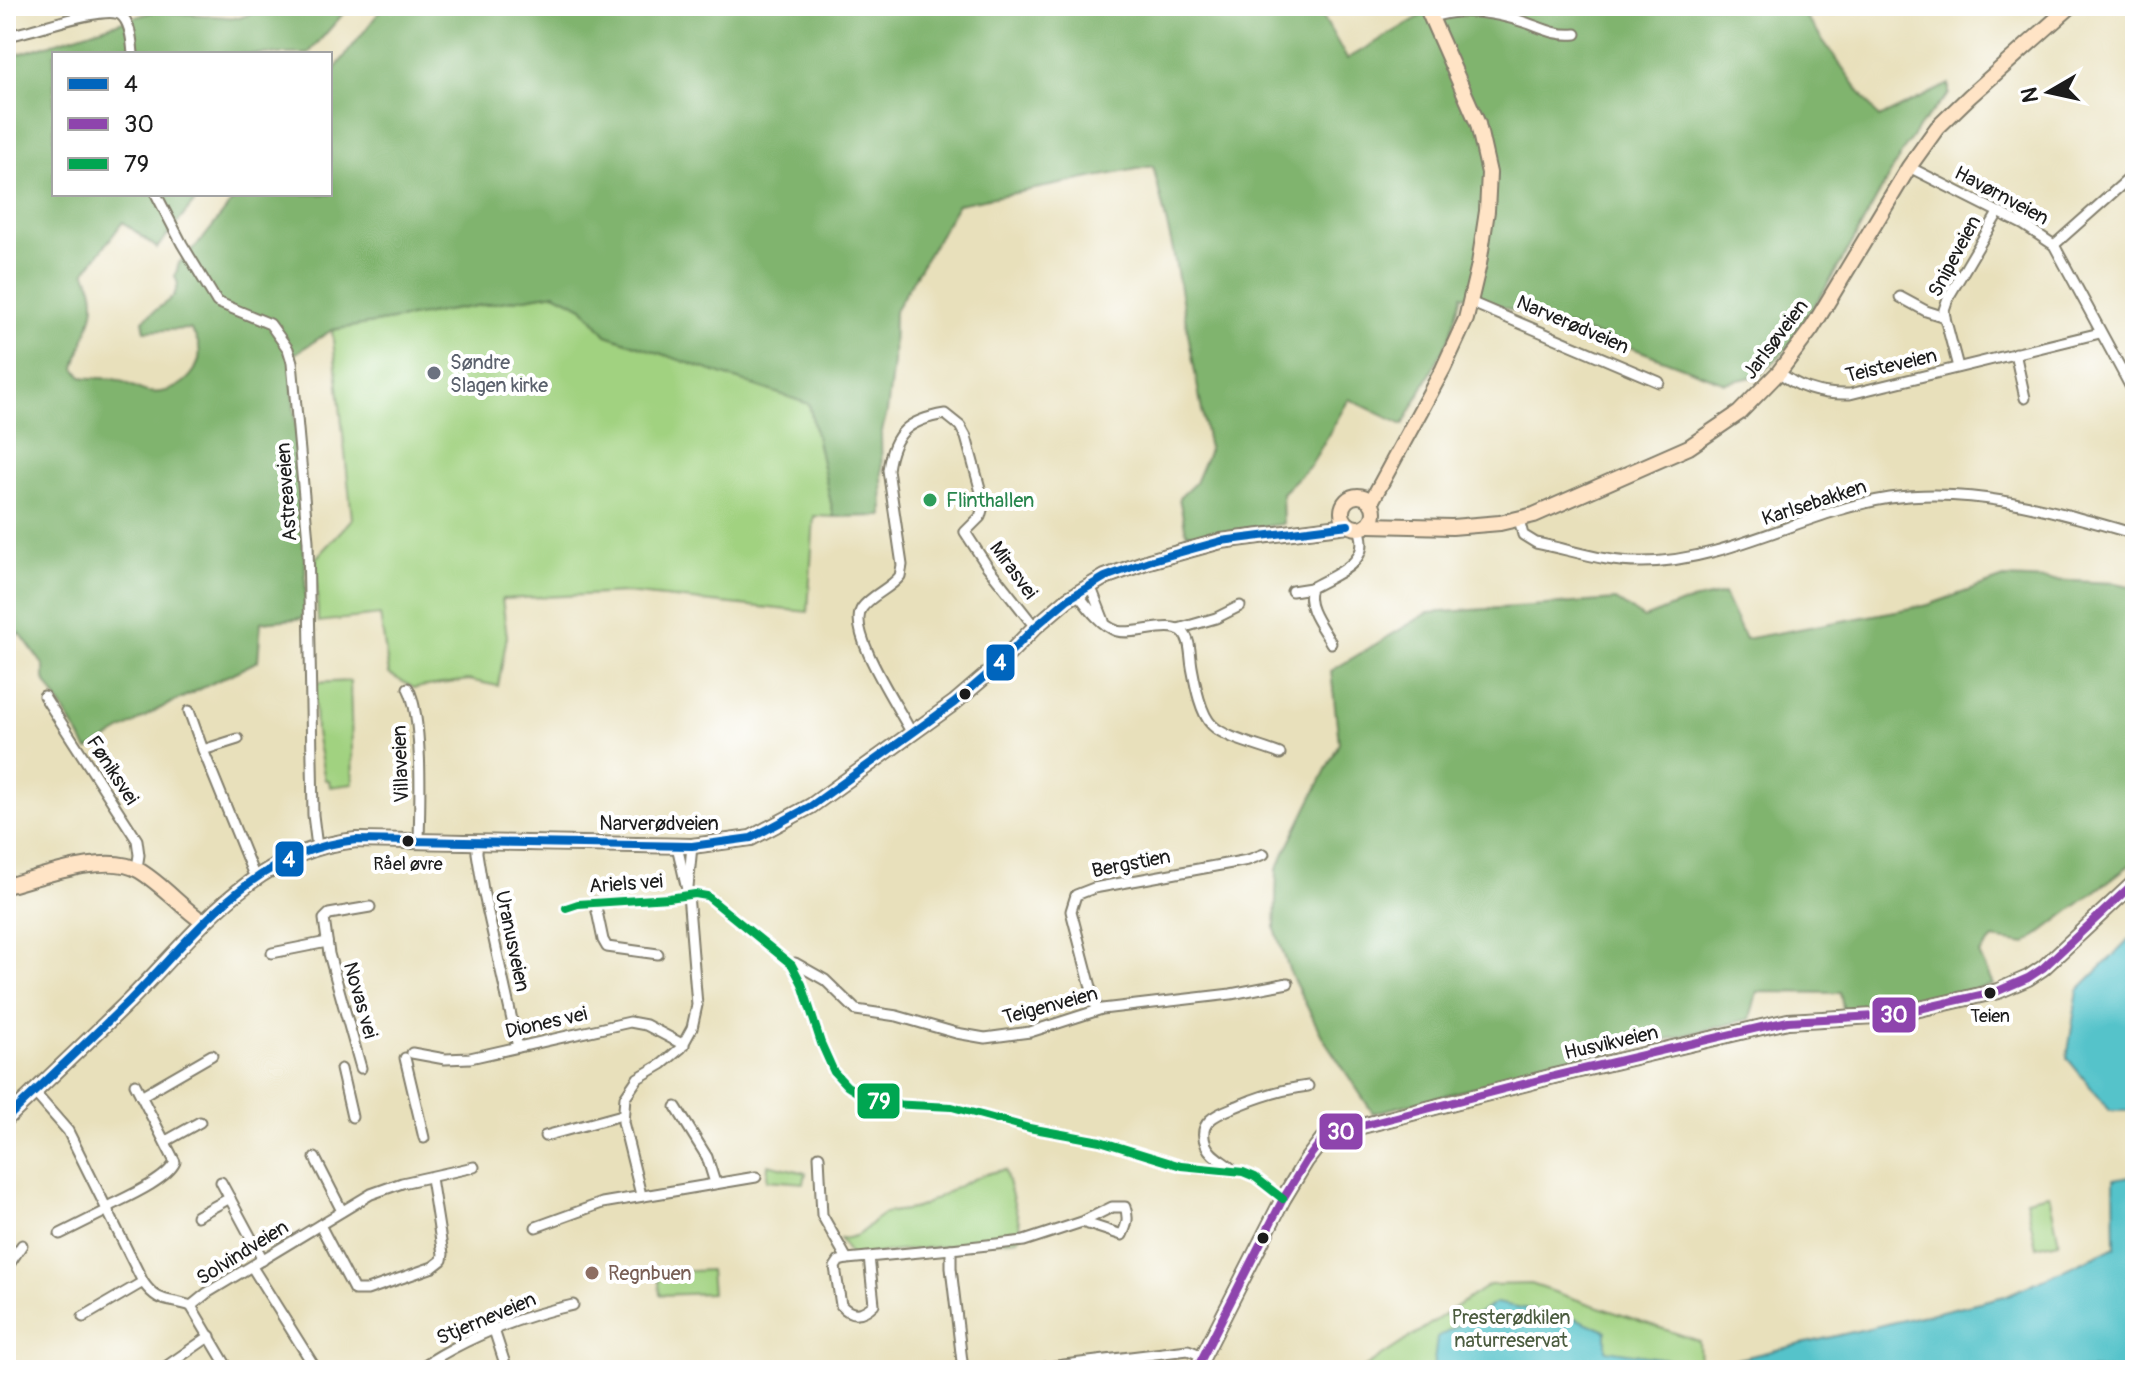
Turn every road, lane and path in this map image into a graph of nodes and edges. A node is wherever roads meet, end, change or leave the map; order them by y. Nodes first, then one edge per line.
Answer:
1 (2071, 6) edge
2 (1429, 12) edge
3 (1576, 34) dead end
4 (6, 36) edge
5 (133, 52) edge
6 (1909, 167) junction
7 (2135, 173) edge
8 (157, 196) edge
9 (1998, 213) junction
10 (2054, 245) junction
11 (1900, 297) dead end
12 (1470, 302) junction
13 (1945, 317) junction
14 (2100, 333) junction
15 (2015, 353) junction
16 (1958, 367) junction
17 (1779, 372) junction
18 (1659, 382) dead end
19 (2135, 395) edge
20 (2025, 398) dead end
21 (1369, 503) junction
22 (1342, 511) junction
23 (1519, 519) junction
24 (1398, 524) junction
25 (1358, 526) junction
26 (1324, 528) junction
27 (2135, 534) edge
28 (1311, 588) junction
29 (1084, 589) junction
30 (1292, 591) dead end
31 (1240, 606) dead end
32 (1035, 627) junction
33 (1178, 629) junction
34 (1331, 643) dead end
35 (408, 688) dead end
36 (44, 696) dead end
37 (189, 711) dead end
38 (911, 732) junction
39 (238, 739) dead end
40 (203, 750) junction
41 (1280, 754) dead end
42 (419, 840) junction
43 (477, 841) junction
44 (685, 846) junction
45 (317, 847) junction
46 (1264, 854) dead end
47 (137, 868) junction
48 (255, 878) junction
49 (2135, 882) edge
50 (6, 886) edge
51 (688, 894) junction
52 (174, 900) junction
53 (595, 902) junction
54 (370, 907) dead end
55 (566, 908) dead end
56 (203, 922) junction
57 (192, 934) junction
58 (327, 942) junction
59 (272, 953) dead end
60 (658, 954) dead end
61 (792, 965) junction
62 (1288, 983) dead end
63 (1097, 1010) junction
64 (684, 1045) junction
65 (518, 1047) junction
66 (212, 1055) dead end
67 (361, 1068) dead end
68 (341, 1069) dead end
69 (135, 1084) dead end
70 (1308, 1086) dead end
71 (34, 1092) junction
72 (141, 1096) junction
73 (676, 1107) dead end
74 (622, 1115) junction
75 (352, 1117) dead end
76 (6, 1119) edge
77 (200, 1122) dead end
78 (545, 1136) dead end
79 (424, 1138) dead end
80 (166, 1141) junction
81 (819, 1156) dead end
82 (315, 1158) dead end
83 (474, 1167) dead end
84 (1233, 1170) junction
85 (756, 1177) dead end
86 (431, 1178) junction
87 (221, 1182) dead end
88 (715, 1183) junction
89 (641, 1195) junction
90 (230, 1198) junction
91 (1283, 1199) junction
92 (108, 1208) junction
93 (342, 1211) junction
94 (197, 1216) dead end
95 (1082, 1222) junction
96 (320, 1225) junction
97 (536, 1227) dead end
98 (60, 1234) dead end
99 (22, 1245) dead end
100 (951, 1249) junction
101 (869, 1257) junction
102 (847, 1259) junction
103 (263, 1260) junction
104 (252, 1267) junction
105 (6, 1269) edge
106 (143, 1282) junction
107 (573, 1305) dead end
108 (191, 1306) junction
109 (83, 1317) dead end
110 (494, 1330) junction
111 (210, 1336) junction
112 (1203, 1356) junction
113 (6, 1363) edge
114 (314, 1366) dead end
115 (1070, 1367) edge
116 (25, 1370) edge
117 (161, 1370) edge
118 (229, 1370) edge
119 (417, 1370) edge
120 (507, 1370) edge
121 (963, 1370) edge
122 (1023, 1370) edge
123 (1196, 1370) edge

1 - 6 main road, Jarlsøveien
2 - 3 street
2 - 12 main road
4 - 5 street
6 - 9 street, Havørnveien
6 - 17 main road, Jarlsøveien
7 - 10 street
8 - 45 street, Astreaveien
9 - 10 street, Havørnveien
9 - 13 street, Snipeveien
10 - 14 street, Havørnveien
11 - 13 street, Snipeveien
12 - 18 street, Narverødveien
12 - 21 main road
13 - 16 street, Snipeveien
14 - 15 street, Teisteveien
14 - 19 street, Havørnveien
15 - 16 street, Teisteveien
15 - 20 street
16 - 17 street, Teisteveien
17 - 23 main road, Jarlsøveien
21 - 22 main road
21 - 24 main road, Jarlsøveien
21 - 25 main road
22 - 25 main road
22 - 26 main road
23 - 24 main road, Jarlsøveien
23 - 27 street, Karlsebakken
24 - 25 main road, Jarlsøveien
25 - 26 main road, Narverødveien
25 - 28 street
26 - 29 main road, Narverødveien
28 - 30 street
28 - 34 street
29 - 32 main road, Narverødveien
29 - 33 street
31 - 33 street
32 - 38 main road, Narverødveien
32 - 38 street, Mirasvei
33 - 41 street
35 - 42 street, Villaveien
36 - 47 street, Føniksvei
37 - 40 street
38 - 44 main road, Narverødveien
39 - 40 street
40 - 48 street
42 - 43 main road, Narverødveien
42 - 45 main road, Narverødveien
43 - 44 main road, Narverødveien
43 - 65 street, Uranusveien
44 - 51 street
44 - 51 street
45 - 48 main road, Narverødveien
46 - 63 street, Bergstien
47 - 50 main road
47 - 52 main road
48 - 56 main road, Narverødveien
49 - 91 main road, Husvikveien
51 - 53 street, Ariels vei
51 - 61 street
51 - 64 street
52 - 56 main road
52 - 57 main road
53 - 55 street, Ariels vei
53 - 60 street
54 - 58 street, Novas vei
56 - 57 main road, Narverødveien
57 - 71 main road, Narverødveien
58 - 59 street, Novas vei
58 - 67 street, Novas vei
61 - 63 street, Teigenveien
61 - 84 street
62 - 63 street, Teigenveien
64 - 65 street, Diones vei
64 - 74 street
65 - 79 street, Diones vei
66 - 72 street
68 - 75 street
69 - 72 street
70 - 84 street
71 - 76 main road, Narverødveien
71 - 92 street
72 - 80 street
73 - 88 street
74 - 78 street
74 - 89 street
77 - 80 street
80 - 92 street
81 - 102 street
82 - 93 street
83 - 86 street, Solvindveien
84 - 91 street
85 - 88 street
86 - 93 street, Solvindveien
86 - 96 street, Solvindveien
87 - 90 street
88 - 89 street
89 - 97 street
90 - 94 street
90 - 103 street
91 - 112 main road, Husvikveien
92 - 98 street
92 - 106 street
93 - 96 street, Solvindveien
95 - 95 street
95 - 100 street
96 - 103 street, Solvindveien
99 - 105 street
100 - 101 street
100 - 121 street
101 - 102 street
101 - 102 street
103 - 104 street, Solvindveien
104 - 108 street, Solvindveien
104 - 114 street
106 - 108 street, Solvindveien
106 - 109 street
107 - 110 street, Stjerneveien
108 - 111 street
110 - 119 street, Stjerneveien
110 - 120 street
111 - 117 street
111 - 118 street
112 - 115 street
112 - 123 main road, Husvikveien
113 - 116 street
115 - 122 street

